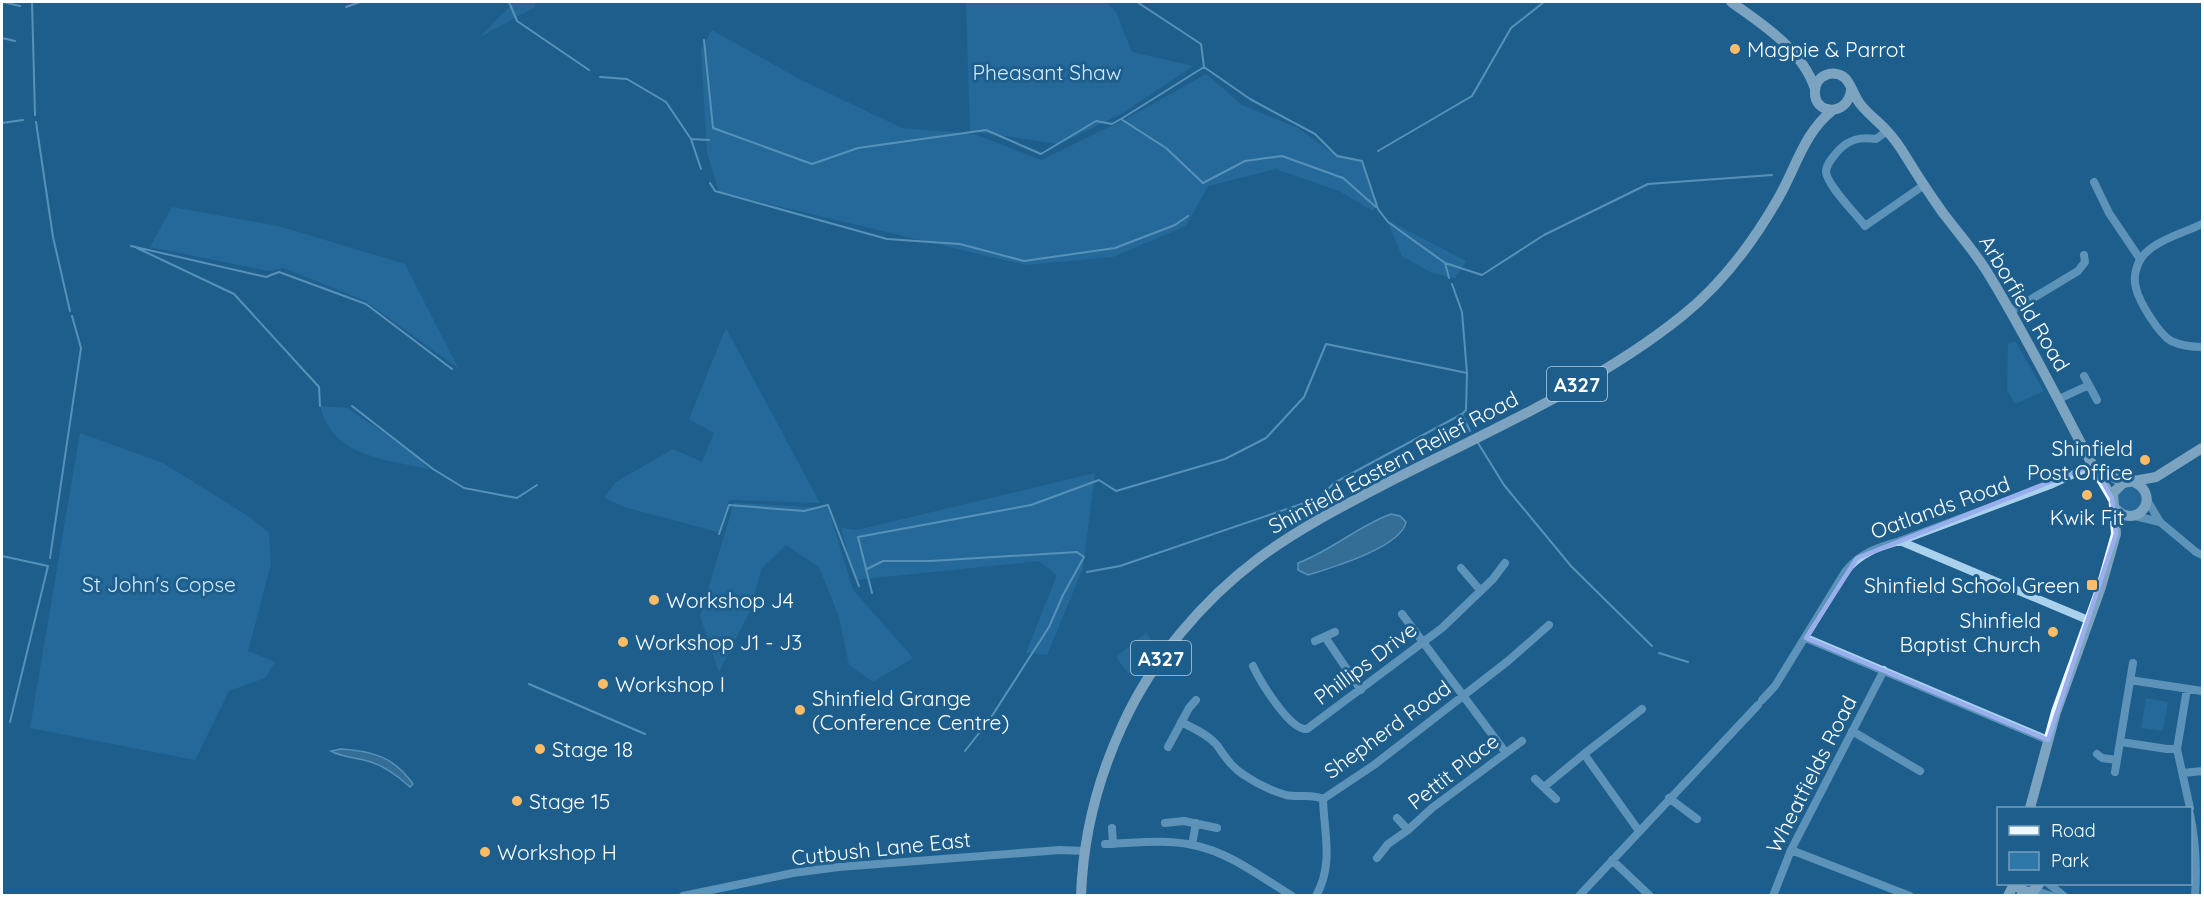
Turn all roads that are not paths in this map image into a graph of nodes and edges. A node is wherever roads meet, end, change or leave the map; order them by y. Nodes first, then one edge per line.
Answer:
1 (1731, 2) edge
2 (1798, 58) junction
3 (1828, 75) junction
4 (1815, 89) junction
5 (1851, 90) junction
6 (1818, 102) junction
7 (1838, 109) junction
8 (1867, 113) junction
9 (1815, 126) junction
10 (1887, 131) junction
11 (2094, 182) dead end
12 (1924, 186) junction
13 (2202, 224) edge
14 (2084, 255) dead end
15 (2140, 259) junction
16 (2010, 312) junction
17 (2202, 347) edge
18 (2084, 376) dead end
19 (2089, 385) junction
20 (2059, 399) junction
21 (2097, 400) dead end
22 (2202, 448) edge
23 (2093, 465) junction
24 (2156, 477) junction
25 (2129, 483) junction
26 (2147, 498) junction
27 (2113, 503) junction
28 (2134, 516) junction
29 (2160, 522) junction
30 (2116, 534) junction
31 (1900, 541) junction
32 (2202, 555) edge
33 (1504, 562) dead end
34 (1461, 568) dead end
35 (1480, 590) junction
36 (1402, 614) dead end
37 (2088, 620) junction
38 (1549, 625) dead end
39 (1335, 632) dead end
40 (1325, 638) junction
41 (1806, 638) junction
42 (1315, 641) dead end
43 (1423, 642) junction
44 (2133, 663) dead end
45 (1253, 666) dead end
46 (1884, 670) junction
47 (2130, 680) junction
48 (2187, 689) junction
49 (1361, 690) junction
50 (2202, 691) edge
51 (1464, 696) junction
52 (1196, 700) dead end
53 (1642, 710) dead end
54 (1181, 722) junction
55 (1852, 731) junction
56 (2048, 740) junction
57 (1522, 741) dead end
58 (2121, 742) junction
59 (1168, 747) dead end
60 (2177, 749) junction
61 (1506, 753) junction
62 (1584, 754) junction
63 (2097, 754) dead end
64 (2117, 760) junction
65 (1920, 771) dead end
66 (2202, 771) edge
67 (2115, 772) dead end
68 (2182, 773) junction
69 (1534, 779) dead end
70 (1544, 787) junction
71 (1669, 798) junction
72 (1323, 799) junction
73 (1556, 799) dead end
74 (2030, 807) edge
75 (2189, 807) edge
76 (1397, 818) dead end
77 (1697, 819) dead end
78 (1165, 823) dead end
79 (1196, 823) junction
80 (2192, 827) edge
81 (1112, 828) dead end
82 (1217, 828) dead end
83 (1408, 830) junction
84 (1640, 831) junction
85 (1192, 845) junction
86 (1791, 850) junction
87 (1084, 851) junction
88 (1377, 858) dead end
89 (1612, 860) junction
90 (2016, 885) edge
91 (2050, 885) edge
92 (2030, 890) edge
93 (683, 896) edge
94 (1081, 896) edge
95 (1292, 896) edge
96 (1316, 896) edge
97 (1579, 896) edge
98 (1650, 896) edge
99 (1773, 896) edge
100 (1910, 896) edge
101 (2051, 896) edge
102 (2064, 896) edge
103 (2195, 896) edge

1 - 2 main road, A327
2 - 3 main road, A327
2 - 4 main road, A327
3 - 4 main road
3 - 5 main road, A327
4 - 6 main road, A327
5 - 7 main road, A327
5 - 8 main road, Arborfield Road
6 - 7 main road
6 - 9 main road, Shinfield Eastern Relief Road / A327
7 - 8 main road, Arborfield Road
7 - 9 main road, Shinfield Eastern Relief Road / A327
8 - 10 main road, Arborfield Road
9 - 87 main road, Shinfield Eastern Relief Road / A327
10 - 12 main road, Arborfield Road
10 - 12 street
11 - 15 street
12 - 16 main road, Arborfield Road
13 - 15 street
14 - 16 street
15 - 17 street
16 - 20 main road, Arborfield Road
18 - 19 street
19 - 20 street
19 - 21 street
20 - 23 main road, Arborfield Road
22 - 24 main road
23 - 25 main road
23 - 27 main road, Arborfield Road
23 - 31 street, Oatlands Road
24 - 25 main road
24 - 26 main road
25 - 26 main road
25 - 27 main road
26 - 28 main road
26 - 29 street
27 - 28 main road
27 - 30 main road
28 - 29 street
28 - 30 main road
29 - 32 street
30 - 37 main road
31 - 37 street
31 - 41 street, Oatlands Road
33 - 35 street, Phillips Drive
34 - 35 street
35 - 43 street, Phillips Drive
36 - 43 street
37 - 56 main road
38 - 51 street, Shepherd Road
39 - 40 street
40 - 42 street
40 - 49 street
41 - 46 street
41 - 71 street, Oatlands Road
43 - 49 street, Phillips Drive
43 - 51 street
44 - 47 street
45 - 49 street, Phillips Drive
46 - 55 street, Wheatfields Road
46 - 56 street
47 - 48 street
47 - 58 street
48 - 50 street
48 - 60 street
51 - 61 street
51 - 72 street, Shepherd Road
52 - 54 street
53 - 62 street
54 - 59 street
54 - 72 street
55 - 65 street
55 - 86 street, Wheatfields Road
56 - 74 main road
57 - 61 street, Pettit Place
58 - 60 street
58 - 64 street
60 - 68 street
61 - 83 street, Pettit Place
62 - 70 street
62 - 84 street
63 - 64 street
64 - 67 street
66 - 68 street
68 - 75 street
69 - 70 street
70 - 73 street
71 - 77 street
71 - 84 street, Oatlands Road
72 - 96 street, Shepherd Road
76 - 83 street, Pettit Place
78 - 79 street
79 - 82 street
79 - 85 street
80 - 103 street
81 - 85 street
83 - 88 street, Pettit Place
84 - 89 street, Oatlands Road
85 - 95 street
86 - 99 street, Wheatfields Road
86 - 100 street
87 - 93 street, Cutbush Lane East
87 - 94 main road, Shinfield Eastern Relief Road / A327
89 - 97 street, Oatlands Road
89 - 98 street
90 - 92 main road
91 - 102 street
92 - 101 street

